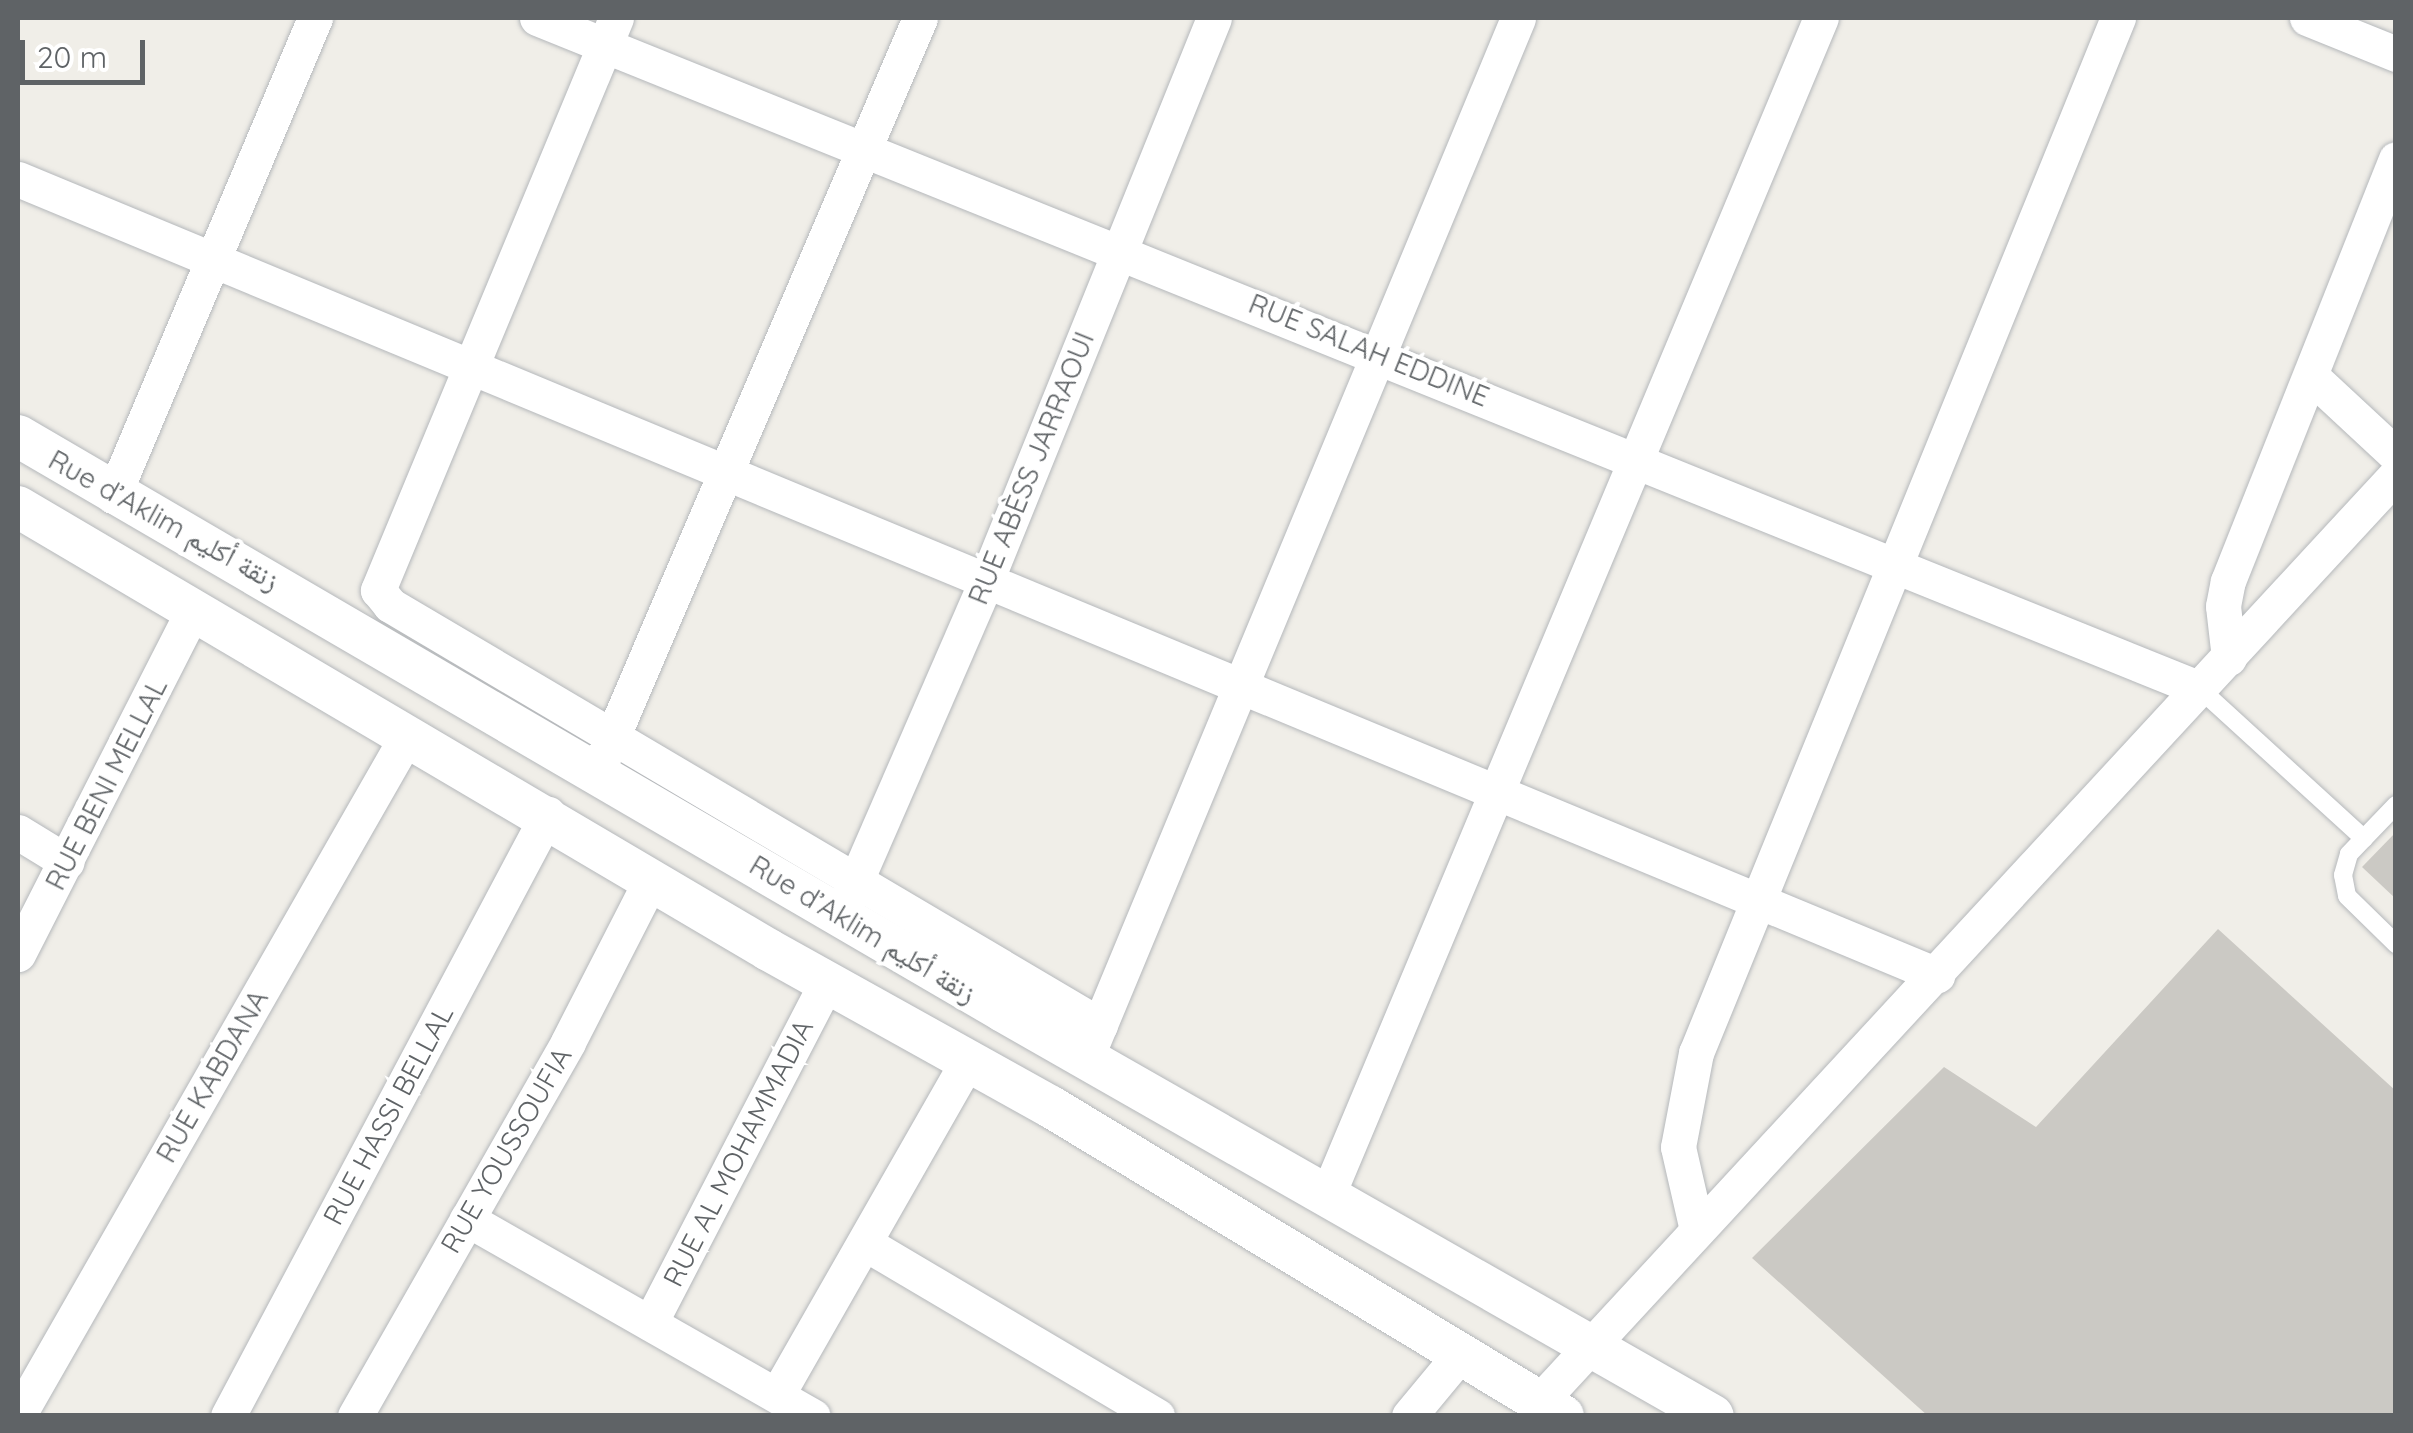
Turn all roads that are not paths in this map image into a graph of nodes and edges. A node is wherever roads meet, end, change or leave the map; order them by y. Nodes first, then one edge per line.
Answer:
1 (314, 18) edge
2 (537, 18) edge
3 (920, 18) edge
4 (1214, 18) edge
5 (1518, 18) edge
6 (1821, 18) edge
7 (2118, 18) edge
8 (2308, 18) edge
9 (610, 32) edge
10 (2396, 54) edge
11 (866, 149) junction
12 (2396, 158) edge
13 (18, 179) edge
14 (1120, 248) junction
15 (213, 260) junction
16 (1378, 354) junction
17 (472, 368) junction
18 (2311, 376) junction
19 (18, 436) edge
20 (2396, 455) edge
21 (1640, 460) junction
22 (724, 472) junction
23 (2396, 475) edge
24 (113, 496) junction
25 (18, 507) edge
26 (1895, 564) junction
27 (986, 581) junction
28 (192, 612) junction
29 (2229, 658) junction
30 (1241, 686) junction
31 (2200, 689) junction
32 (407, 736) junction
33 (606, 753) junction
34 (1499, 794) junction
35 (2396, 805) edge
36 (548, 814) junction
37 (18, 832) edge
38 (2364, 839) junction
39 (67, 862) junction
40 (651, 880) junction
41 (849, 897) junction
42 (1758, 901) junction
43 (2396, 944) edge
44 (18, 954) edge
45 (1937, 975) junction
46 (827, 982) junction
47 (1093, 1041) junction
48 (967, 1062) junction
49 (1328, 1194) junction
50 (467, 1219) junction
51 (1698, 1230) junction
52 (868, 1245) junction
53 (650, 1323) junction
54 (1590, 1345) junction
55 (1458, 1356) junction
56 (777, 1396) junction
57 (1551, 1409) edge
58 (18, 1416) edge
59 (228, 1416) edge
60 (355, 1416) edge
61 (813, 1416) edge
62 (1157, 1416) edge
63 (1409, 1416) edge
64 (1713, 1416) edge

1 - 15 street
2 - 9 street, RUE SALAH EDDINE
3 - 11 street
4 - 14 street, RUE ABÈSS JARRAOUI
5 - 16 street
6 - 21 street
7 - 26 street
8 - 10 street
9 - 11 street, RUE SALAH EDDINE
9 - 17 street
11 - 14 street, RUE SALAH EDDINE
11 - 22 street
12 - 18 street
13 - 15 street
14 - 16 street, RUE SALAH EDDINE
14 - 27 street, RUE ABÈSS JARRAOUI
15 - 17 street
15 - 24 street
16 - 21 street, RUE SALAH EDDINE
16 - 30 street
17 - 22 street
17 - 33 street
18 - 20 street
18 - 29 street
19 - 24 street, Rue d’Aklim زنقة أكليم
21 - 26 street, RUE SALAH EDDINE
21 - 34 street
22 - 27 street
22 - 33 street
23 - 29 street
24 - 33 street, Rue d’Aklim زنقة أكليم
25 - 28 street
26 - 31 street, RUE SALAH EDDINE
26 - 42 street
27 - 30 street
27 - 41 street, RUE ABÈSS JARRAOUI
28 - 32 street
28 - 39 street, RUE BENI MELLAL
29 - 31 street
30 - 34 street
30 - 47 street
31 - 38 lane
31 - 45 street
32 - 36 street
32 - 58 street, RUE KABDANA
33 - 41 street, Rue d’Aklim زنقة أكليم
34 - 42 street
34 - 49 street
35 - 38 lane
36 - 40 street
36 - 59 street, RUE HASSI BELLAL
37 - 39 street
38 - 43 lane
39 - 44 street, RUE BENI MELLAL
40 - 46 street
40 - 50 street, RUE YOUSSOUFIA
41 - 47 street, Rue d’Aklim زنقة أكليم
42 - 45 street
42 - 51 street
45 - 51 street
46 - 48 street
46 - 53 street, RUE AL MOHAMMADIA
47 - 49 street, Rue d’Aklim زنقة أكليم
48 - 52 street
48 - 55 street
49 - 54 street, Rue d’Aklim زنقة أكليم
50 - 53 street
50 - 60 street, RUE YOUSSOUFIA
51 - 54 street
52 - 56 street
52 - 62 street
53 - 56 street
54 - 57 street
54 - 64 street, Rue d’Aklim زنقة أكليم
55 - 57 street
55 - 63 street
56 - 61 street

